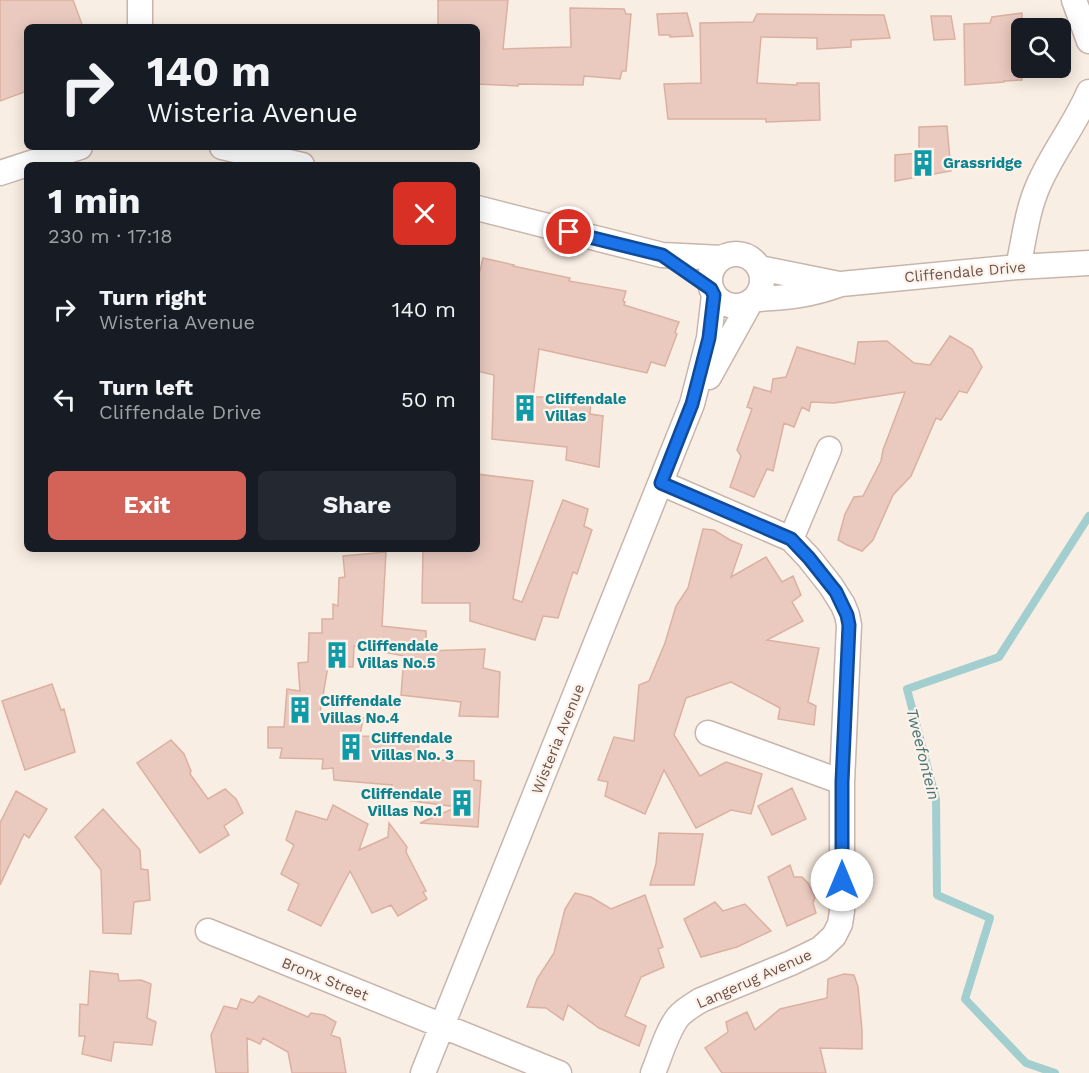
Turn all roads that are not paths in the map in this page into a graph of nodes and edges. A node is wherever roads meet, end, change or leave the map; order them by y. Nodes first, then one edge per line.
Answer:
1 (140, 0) edge
2 (1074, 0) edge
3 (140, 24) edge
4 (1089, 41) edge
5 (1089, 92) edge
6 (71, 150) edge
7 (235, 150) edge
8 (34, 162) edge
9 (289, 162) edge
10 (24, 165) edge
11 (0, 173) edge
12 (480, 209) edge
13 (662, 255) junction
14 (722, 258) junction
15 (1089, 263) edge
16 (759, 267) junction
17 (1018, 267) junction
18 (841, 284) junction
19 (713, 292) junction
20 (752, 301) junction
21 (692, 404) junction
22 (829, 449) dead end
23 (661, 483) junction
24 (791, 539) junction
25 (708, 733) dead end
26 (842, 782) junction
27 (208, 932) dead end
28 (442, 1026) junction
29 (423, 1073) edge
30 (559, 1073) edge
31 (653, 1073) edge

1 - 3 street
2 - 4 street
5 - 17 street
6 - 8 street
7 - 9 street
10 - 11 street
12 - 13 street
13 - 14 street
13 - 19 street
14 - 16 street
14 - 19 street
15 - 17 street, Cliffendale Drive
16 - 18 street, Cliffendale Drive
16 - 20 street
17 - 18 street, Cliffendale Drive
18 - 20 street, Cliffendale Drive
19 - 20 street
19 - 21 street, Wisteria Avenue
20 - 21 street, Wisteria Avenue
21 - 23 street, Wisteria Avenue
22 - 24 street
23 - 24 street, Langerug Avenue
23 - 28 street, Wisteria Avenue
24 - 26 street, Langerug Avenue
25 - 26 street
26 - 31 street, Langerug Avenue
27 - 28 street, Bronx Street
28 - 29 street, Wisteria Avenue
28 - 30 street, Bronx Street

